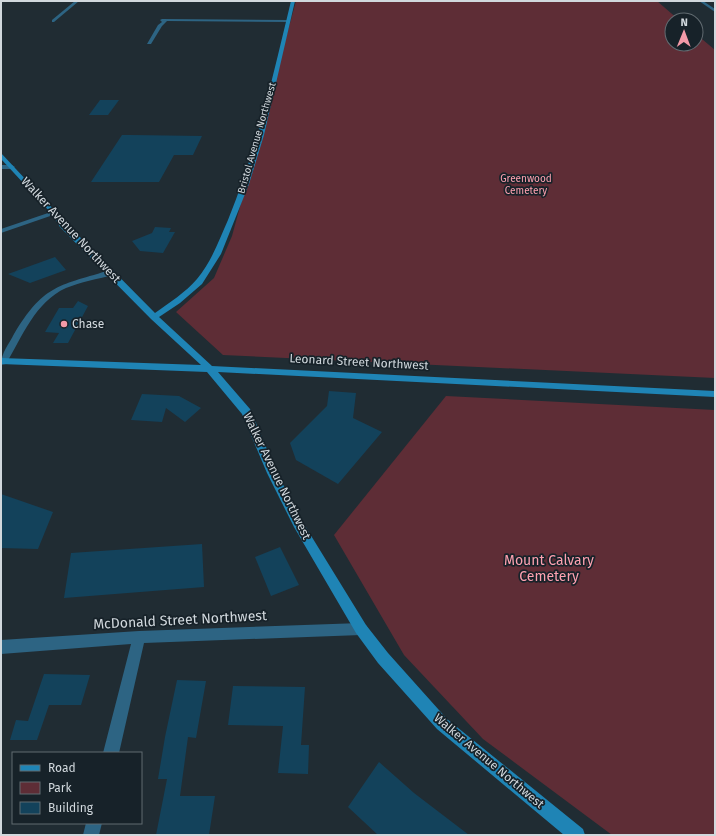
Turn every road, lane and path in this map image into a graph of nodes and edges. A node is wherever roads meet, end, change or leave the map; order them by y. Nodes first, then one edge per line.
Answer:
1 (77, 1) edge
2 (293, 1) edge
3 (701, 1) edge
4 (715, 11) edge
5 (53, 21) dead end
6 (288, 21) junction
7 (149, 43) dead end
8 (1, 155) edge
9 (1, 167) edge
10 (12, 167) junction
11 (54, 213) junction
12 (1, 231) edge
13 (110, 273) junction
14 (154, 317) junction
15 (2, 362) edge
16 (210, 369) junction
17 (715, 394) edge
18 (361, 629) junction
19 (139, 637) junction
20 (1, 647) edge
21 (111, 752) edge
22 (94, 824) edge
23 (91, 835) edge
24 (577, 835) edge

1 - 5 street
2 - 6 main road, Bristol Avenue Northwest
3 - 4 street
6 - 7 street
6 - 14 main road, Bristol Avenue Northwest
8 - 10 main road, Walker Avenue Northwest
9 - 10 street
10 - 11 main road, Walker Avenue Northwest
11 - 12 street
11 - 13 main road, Walker Avenue Northwest
13 - 14 main road, Walker Avenue Northwest
13 - 15 street
14 - 16 main road, Walker Avenue Northwest
15 - 16 main road, Leonard Street Northwest
16 - 17 main road, Leonard Street Northwest
16 - 18 main road, Walker Avenue Northwest
18 - 19 street, McDonald Street Northwest
18 - 24 main road, Walker Avenue Northwest
19 - 20 street, McDonald Street Northwest
19 - 21 street
22 - 23 street

